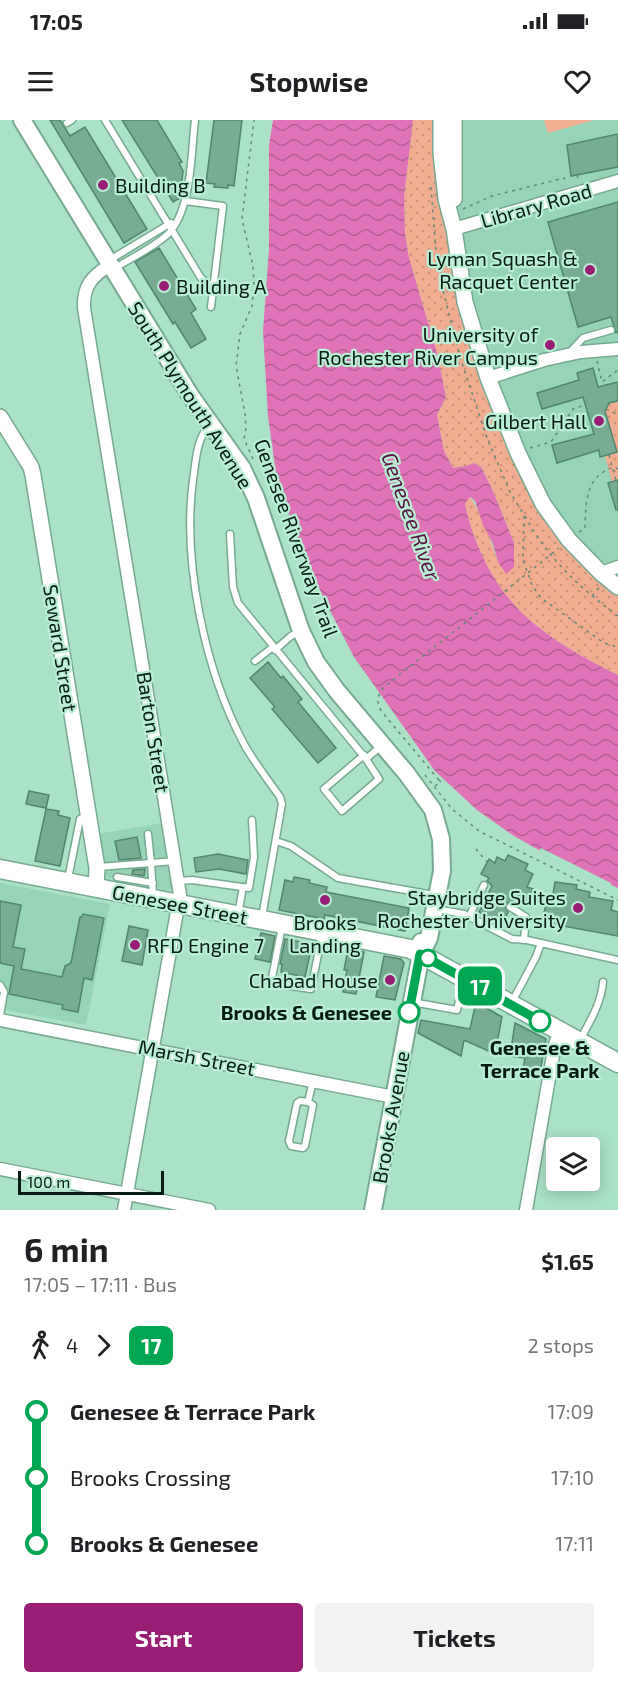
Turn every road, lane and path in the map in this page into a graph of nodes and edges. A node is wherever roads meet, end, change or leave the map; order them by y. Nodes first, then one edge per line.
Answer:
1 (22, 120) edge
2 (105, 120) edge
3 (195, 120) edge
4 (254, 120) edge
5 (441, 120) edge
6 (454, 120) edge
7 (577, 176) dead end
8 (618, 181) edge
9 (579, 183) dead end
10 (569, 186) dead end
11 (185, 201) junction
12 (459, 210) dead end
13 (170, 227) junction
14 (454, 229) junction
15 (110, 265) junction
16 (213, 285) junction
17 (211, 307) dead end
18 (611, 330) dead end
19 (618, 349) edge
20 (568, 355) junction
21 (595, 356) dead end
22 (618, 370) edge
23 (488, 378) junction
24 (602, 382) junction
25 (603, 386) dead end
26 (582, 406) dead end
27 (606, 409) dead end
28 (618, 415) edge
29 (0, 417) edge
30 (210, 424) junction
31 (7, 440) edge
32 (526, 449) dead end
33 (609, 454) dead end
34 (618, 462) edge
35 (257, 467) dead end
36 (615, 468) edge
37 (616, 481) edge
38 (524, 515) dead end
39 (230, 534) dead end
40 (576, 535) dead end
41 (565, 544) dead end
42 (551, 555) junction
43 (618, 567) edge
44 (601, 573) junction
45 (618, 587) edge
46 (618, 616) edge
47 (301, 631) junction
48 (274, 648) junction
49 (255, 662) dead end
50 (382, 745) junction
51 (365, 757) junction
52 (421, 770) dead end
53 (428, 791) junction
54 (89, 815) junction
55 (252, 820) dead end
56 (148, 834) dead end
57 (276, 841) junction
58 (93, 842) junction
59 (76, 844) junction
60 (476, 849) dead end
61 (175, 861) junction
62 (487, 862) dead end
63 (151, 863) junction
64 (118, 865) junction
65 (97, 867) junction
66 (0, 869) edge
67 (178, 881) junction
68 (68, 882) junction
69 (117, 884) junction
70 (484, 885) dead end
71 (243, 886) junction
72 (96, 888) junction
73 (153, 891) junction
74 (618, 900) edge
75 (432, 901) junction
76 (179, 904) junction
77 (510, 907) dead end
78 (238, 915) junction
79 (469, 916) junction
80 (261, 920) junction
81 (283, 924) junction
82 (323, 932) junction
83 (524, 940) junction
84 (541, 944) junction
85 (420, 954) junction
86 (618, 960) edge
87 (464, 977) junction
88 (603, 982) dead end
89 (0, 984) edge
90 (411, 1002) junction
91 (511, 1005) junction
92 (0, 1018) edge
93 (560, 1032) junction
94 (578, 1042) junction
95 (153, 1048) junction
96 (618, 1063) edge
97 (313, 1081) junction
98 (394, 1097) junction
99 (308, 1102) junction
100 (0, 1169) edge
101 (127, 1194) junction
102 (124, 1210) edge
103 (209, 1210) edge
104 (373, 1210) edge
105 (526, 1210) edge

1 - 15 main road, South Plymouth Avenue
2 - 13 lane
3 - 11 lane
4 - 35 path, Genesee Riverway Trail
5 - 14 street
6 - 14 street
7 - 9 path
8 - 14 street, Library Road
10 - 12 path
11 - 13 lane
11 - 16 lane
13 - 15 lane
13 - 16 lane
14 - 23 street
15 - 30 main road, South Plymouth Avenue
15 - 61 street, Barton Street
16 - 17 lane
18 - 20 lane
19 - 20 street
20 - 23 street
21 - 24 path
22 - 24 path
23 - 44 street
24 - 25 path
26 - 32 path
27 - 28 path
29 - 31 street, Seward Street
30 - 47 main road, South Plymouth Avenue
30 - 57 lane
31 - 54 street, Seward Street
33 - 36 path
34 - 36 path
36 - 37 path
36 - 40 path
38 - 42 path
39 - 48 lane
41 - 42 path
42 - 46 path
42 - 53 path, bridge
43 - 44 street
44 - 45 street
47 - 48 lane
47 - 50 main road, South Plymouth Avenue
48 - 49 lane
48 - 51 lane
50 - 51 lane
50 - 53 main road, South Plymouth Avenue
51 - 51 lane
52 - 53 path
53 - 74 path
53 - 75 main road, South Plymouth Avenue
54 - 58 street, Seward Street
54 - 59 lane
55 - 71 lane
56 - 63 lane
57 - 75 lane
57 - 80 lane
58 - 59 lane
58 - 65 street, Seward Street
59 - 68 lane
60 - 62 path
61 - 63 lane
61 - 67 street, Barton Street
63 - 64 lane
63 - 73 lane
64 - 65 lane
64 - 69 lane
65 - 72 street, Seward Street
66 - 68 main road, Genesee Street
67 - 71 lane
67 - 76 street, Barton Street
68 - 72 main road, Genesee Street
69 - 72 main road, Genesee Street
69 - 73 main road, Genesee Street
70 - 79 lane
71 - 78 lane
73 - 76 main road, Genesee Street
75 - 79 lane
75 - 85 main road, South Plymouth Avenue
76 - 78 main road, Genesee Street
76 - 95 street, Barton Street
77 - 83 lane
78 - 80 main road, Genesee Street
79 - 83 lane
80 - 81 main road, Genesee Street
81 - 82 main road, Genesee Street
81 - 82 lane
82 - 85 main road, Genesee Street
83 - 84 lane
84 - 86 lane
84 - 91 lane
85 - 87 main road, Genesee Street
85 - 90 main road, Brooks Avenue
87 - 90 lane
87 - 91 main road, Genesee Street
88 - 94 lane
89 - 92 lane
90 - 98 main road, Brooks Avenue
91 - 93 main road, Genesee Street
92 - 95 street, Marsh Street
93 - 94 main road, Genesee Street
93 - 105 street
94 - 96 main road, Genesee Street
95 - 97 street, Marsh Street
95 - 101 street, Barton Street
97 - 98 street, Marsh Street
97 - 99 lane
98 - 104 main road, Brooks Avenue
99 - 99 lane
100 - 101 street
101 - 102 street, Barton Street
101 - 103 street

